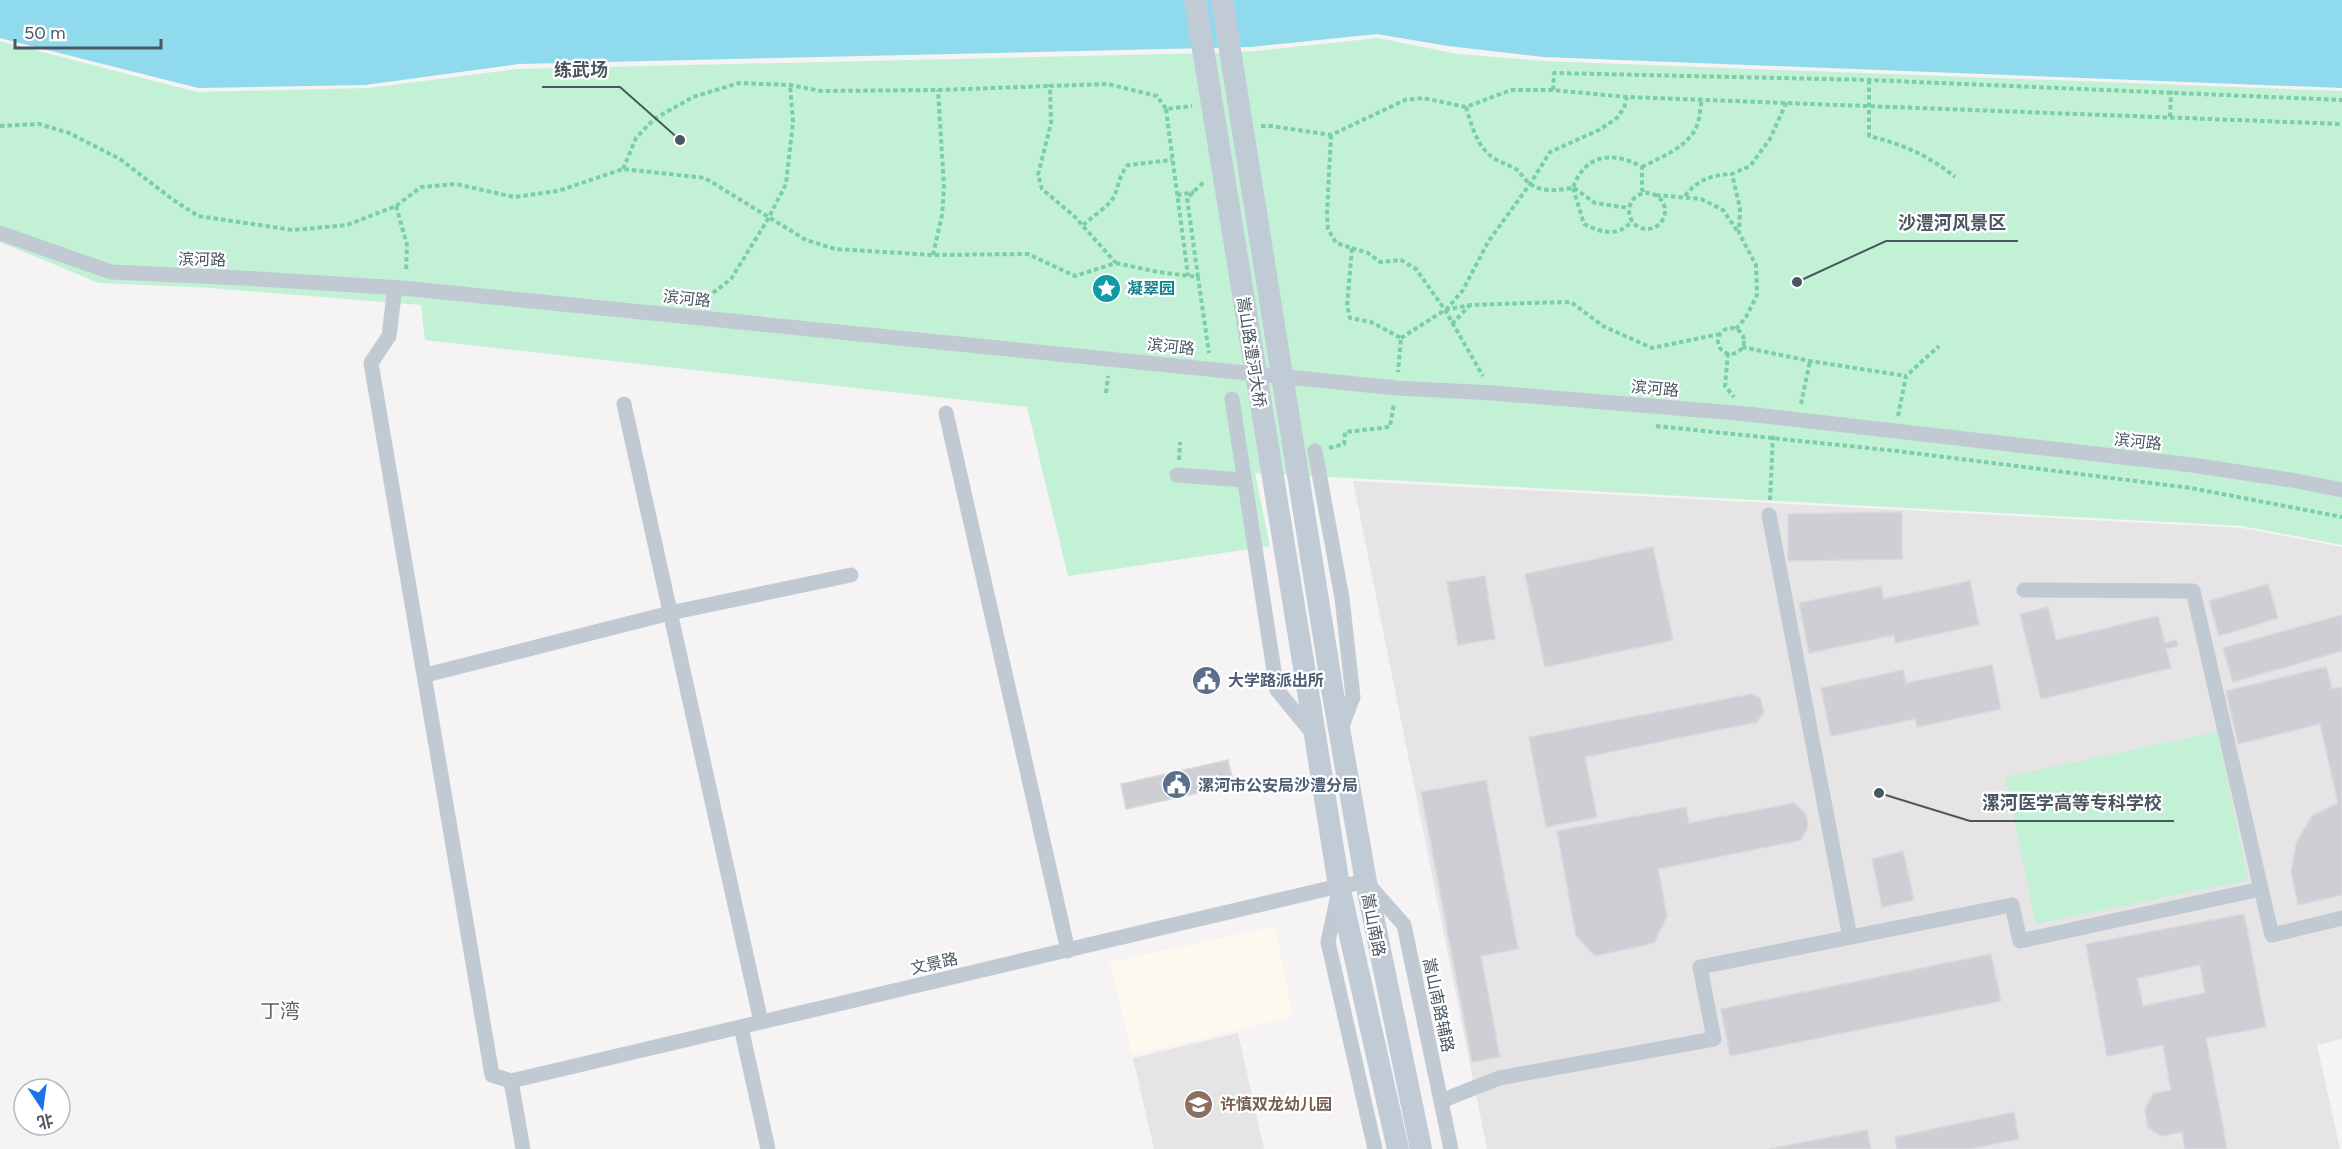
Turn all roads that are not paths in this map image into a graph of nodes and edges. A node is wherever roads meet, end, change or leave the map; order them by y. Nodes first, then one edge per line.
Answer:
1 (1195, 0) edge
2 (1222, 0) edge
3 (0, 233) edge
4 (398, 288) junction
5 (1232, 399) dead end
6 (624, 404) dead end
7 (946, 413) dead end
8 (1316, 451) road end
9 (1177, 475) dead end
10 (1244, 480) junction
11 (2342, 490) edge
12 (1769, 515) road end
13 (850, 575) dead end
14 (2024, 591) dead end
15 (670, 613) junction
16 (426, 675) junction
17 (1334, 700) joint
18 (1310, 704) joint
19 (1339, 732) junction
20 (1314, 735) junction
21 (1366, 882) junction
22 (1339, 886) junction
23 (2261, 889) junction
24 (2342, 918) edge
25 (1850, 937) junction
26 (1068, 951) junction
27 (761, 1022) junction
28 (741, 1027) junction
29 (511, 1081) junction
30 (1441, 1101) junction
31 (523, 1149) edge
32 (768, 1149) edge
33 (1375, 1149) edge
34 (1398, 1149) edge
35 (1421, 1149) edge
36 (1451, 1149) edge

1 - 18 main road, 嵩山路澧河大桥, bridge
2 - 17 main road, 嵩山路澧河大桥, bridge
3 - 4 street, 滨河路
4 - 11 street, 滨河路
4 - 16 street
5 - 10 street
6 - 15 street
7 - 26 street
8 - 19 street
9 - 10 street
10 - 20 street
12 - 25 street
13 - 15 street
14 - 23 street
15 - 16 street
15 - 27 street
16 - 29 street
17 - 19 main road, 嵩山南路
18 - 20 main road, 嵩山南路
19 - 21 main road, 嵩山南路
20 - 22 main road, 嵩山南路
21 - 22 street, 文景路
21 - 30 street, 嵩山南路辅路
21 - 35 main road, 嵩山南路
22 - 26 street, 文景路
22 - 33 street
22 - 34 main road, 嵩山南路
23 - 24 street
23 - 25 street
25 - 30 street
26 - 27 street, 文景路
27 - 28 street, 文景路
28 - 29 street, 文景路
28 - 32 street
29 - 31 street
30 - 36 street, 嵩山南路辅路

